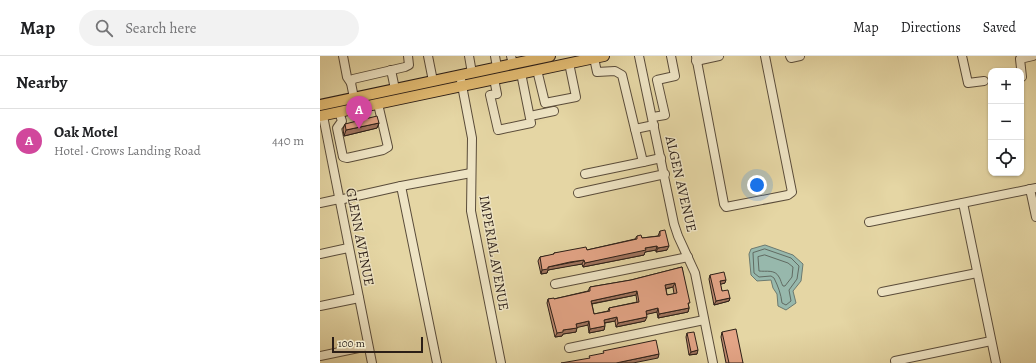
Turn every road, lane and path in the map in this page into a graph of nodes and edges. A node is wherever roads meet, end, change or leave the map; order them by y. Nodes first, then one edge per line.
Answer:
1 (342, 56) edge
2 (408, 56) edge
3 (428, 56) edge
4 (469, 56) edge
5 (494, 56) edge
6 (550, 56) edge
7 (576, 56) edge
8 (604, 56) edge
9 (639, 56) edge
10 (671, 56) edge
11 (719, 56) edge
12 (765, 56) edge
13 (790, 56) edge
14 (800, 56) edge
15 (962, 56) edge
16 (1033, 56) edge
17 (594, 58) junction
18 (696, 58) edge
19 (512, 60) edge
20 (569, 63) junction
21 (555, 66) junction
22 (497, 67) junction
23 (1021, 68) edge
24 (391, 70) junction
25 (537, 70) junction
26 (472, 73) junction
27 (521, 73) junction
28 (460, 75) junction
29 (494, 79) junction
30 (433, 81) junction
31 (984, 81) dead end
32 (351, 83) junction
33 (462, 86) junction
34 (395, 89) junction
35 (354, 98) junction
36 (388, 101) junction
37 (378, 104) junction
38 (320, 105) edge
39 (554, 111) dead end
40 (339, 112) junction
41 (321, 116) edge
42 (530, 116) junction
43 (653, 121) junction
44 (635, 129) junction
45 (661, 158) junction
46 (643, 162) junction
47 (471, 174) junction
48 (585, 174) dead end
49 (665, 174) junction
50 (401, 186) junction
51 (1033, 188) edge
52 (578, 193) dead end
53 (339, 199) junction
54 (320, 202) edge
55 (963, 202) junction
56 (1036, 217) edge
57 (868, 222) dead end
58 (348, 248) junction
59 (320, 254) edge
60 (688, 257) junction
61 (977, 273) junction
62 (555, 284) dead end
63 (882, 292) dead end
64 (358, 298) junction
65 (320, 306) edge
66 (704, 320) junction
67 (991, 341) junction
68 (368, 346) junction
69 (569, 348) dead end
70 (320, 356) edge
71 (895, 361) dead end
72 (372, 363) edge
73 (437, 363) edge
74 (501, 363) edge
75 (713, 363) edge
76 (996, 363) edge

1 - 32 street
2 - 24 street
3 - 30 street
4 - 26 street
5 - 22 street
6 - 19 main road
7 - 21 main road
8 - 17 main road
9 - 43 street, ALGEN AVENUE
10 - 43 street
11 - 18 street
12 - 18 street
13 - 14 street
15 - 31 street
16 - 23 street
17 - 20 main road
17 - 44 street
19 - 22 main road
20 - 21 main road
20 - 25 street
21 - 25 main road
22 - 26 main road
24 - 32 street
24 - 34 street
25 - 27 main road
26 - 28 main road
27 - 29 main road
27 - 42 street
28 - 30 main road
28 - 33 street, IMPERIAL AVENUE
29 - 33 main road
29 - 42 street
30 - 34 main road
30 - 36 main road
32 - 35 street
33 - 36 main road
33 - 47 street, IMPERIAL AVENUE
34 - 35 main road
35 - 38 main road
35 - 41 main road
36 - 37 main road
37 - 40 main road
37 - 40 street
39 - 42 street
40 - 41 main road
41 - 53 street, GLENN AVENUE
43 - 44 street
43 - 45 street, ALGEN AVENUE
44 - 46 street
45 - 46 street
45 - 49 street, ALGEN AVENUE
46 - 48 street
47 - 50 street
47 - 74 street, IMPERIAL AVENUE
49 - 52 street
49 - 60 street, ALGEN AVENUE
50 - 53 street
50 - 73 street
51 - 55 street
51 - 56 street
53 - 54 street
53 - 58 street, GLENN AVENUE
55 - 57 street
55 - 61 street
58 - 59 street
58 - 64 street, GLENN AVENUE
60 - 62 street
60 - 66 street, ALGEN AVENUE
61 - 63 street
61 - 67 street
64 - 65 street
64 - 68 street, GLENN AVENUE
66 - 69 street
66 - 75 street, ALGEN AVENUE
67 - 71 street
67 - 76 street
68 - 70 street
68 - 72 street, GLENN AVENUE

